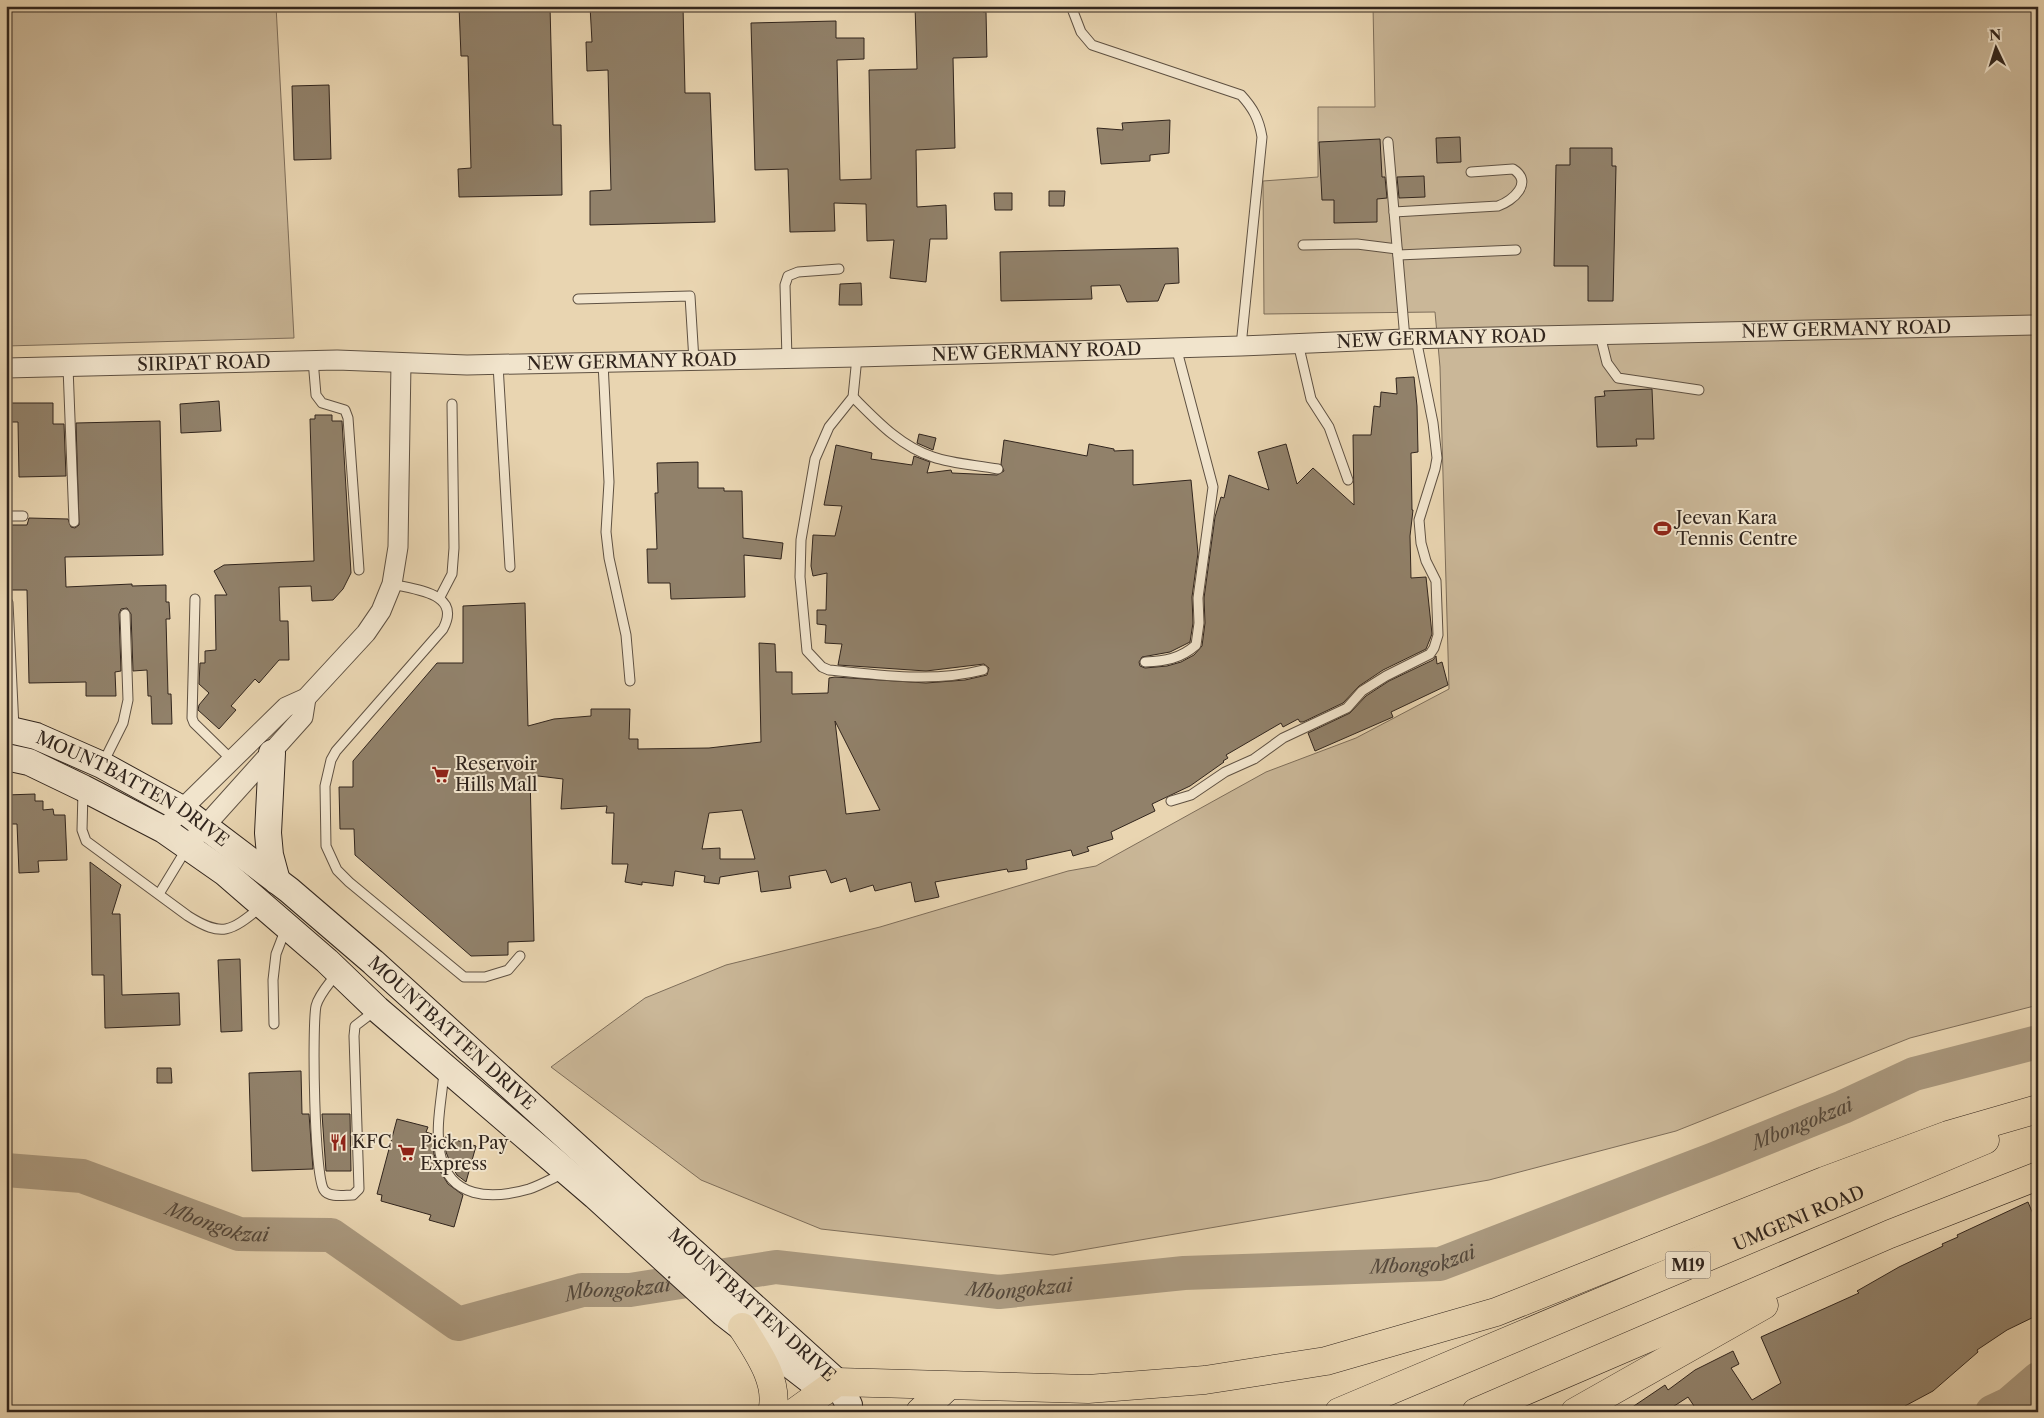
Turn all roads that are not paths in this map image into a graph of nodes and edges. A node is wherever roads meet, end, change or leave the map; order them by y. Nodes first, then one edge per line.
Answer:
1 (1070, 6) edge
2 (1388, 142) dead end
3 (1470, 172) dead end
4 (1394, 212) junction
5 (1303, 244) dead end
6 (1516, 250) dead end
7 (1398, 252) junction
8 (839, 269) dead end
9 (578, 299) dead end
10 (2038, 324) edge
11 (1600, 335) junction
12 (1411, 339) junction
13 (1298, 344) junction
14 (1241, 346) junction
15 (1176, 347) junction
16 (857, 357) junction
17 (787, 359) junction
18 (313, 360) junction
19 (694, 361) junction
20 (400, 363) junction
21 (603, 363) junction
22 (498, 365) junction
23 (68, 367) junction
24 (6, 368) edge
25 (1699, 390) dead end
26 (852, 398) junction
27 (452, 404) dead end
28 (998, 469) dead end
29 (1348, 480) dead end
30 (6, 516) edge
31 (23, 516) dead end
32 (74, 522) dead end
33 (510, 567) dead end
34 (358, 570) dead end
35 (392, 584) junction
36 (440, 598) junction
37 (6, 599) edge
38 (195, 600) dead end
39 (126, 614) dead end
40 (1144, 662) dead end
41 (983, 670) dead end
42 (630, 681) dead end
43 (306, 698) junction
44 (10, 730) edge
45 (272, 753) junction
46 (6, 757) edge
47 (232, 760) junction
48 (102, 765) junction
49 (83, 788) junction
50 (1171, 801) dead end
51 (182, 809) junction
52 (205, 825) junction
53 (164, 830) junction
54 (188, 846) junction
55 (278, 881) junction
56 (159, 894) junction
57 (263, 905) junction
58 (287, 925) junction
59 (520, 956) dead end
60 (338, 971) junction
61 (377, 1009) junction
62 (274, 1024) dead end
63 (444, 1067) junction
64 (2038, 1109) edge
65 (2038, 1117) edge
66 (567, 1172) junction
67 (2038, 1176) edge
68 (1890, 1234) junction
69 (733, 1320) junction
70 (948, 1386) junction
71 (841, 1397) edge
72 (772, 1412) edge
73 (795, 1412) edge
74 (920, 1412) edge
75 (1339, 1412) edge
76 (1476, 1412) edge
77 (1575, 1412) edge

1 - 14 lane
2 - 4 lane
3 - 4 lane
4 - 7 lane
5 - 7 lane
6 - 7 lane
7 - 12 lane
8 - 17 lane
9 - 19 lane
10 - 11 street, NEW GERMANY ROAD
11 - 12 street, NEW GERMANY ROAD
11 - 25 lane
12 - 13 street, NEW GERMANY ROAD
12 - 50 lane
13 - 14 street, NEW GERMANY ROAD
13 - 29 lane
14 - 15 street, NEW GERMANY ROAD
15 - 16 street, NEW GERMANY ROAD
15 - 40 lane
16 - 17 street, NEW GERMANY ROAD
16 - 26 lane
17 - 19 street, NEW GERMANY ROAD
18 - 20 street, SIRIPAT ROAD
18 - 23 street, SIRIPAT ROAD
18 - 34 lane
19 - 21 street, NEW GERMANY ROAD
20 - 22 street, NEW GERMANY ROAD
20 - 35 street
21 - 22 street, NEW GERMANY ROAD
21 - 42 lane
22 - 33 lane
23 - 24 street, SIRIPAT ROAD
23 - 32 lane
26 - 28 lane
26 - 41 lane
27 - 36 lane
30 - 31 lane
35 - 36 lane
35 - 43 street
36 - 59 lane
37 - 44 lane
38 - 47 lane
39 - 48 lane
43 - 45 street
43 - 47 street
44 - 48 main road, MOUNTBATTEN DRIVE
45 - 52 street
45 - 55 main road
46 - 49 main road, MOUNTBATTEN DRIVE
47 - 51 street
48 - 51 main road, MOUNTBATTEN DRIVE
49 - 53 main road, MOUNTBATTEN DRIVE
49 - 56 lane
51 - 52 main road, MOUNTBATTEN DRIVE
51 - 53 street
52 - 54 street
52 - 55 main road, MOUNTBATTEN DRIVE
53 - 54 main road, MOUNTBATTEN DRIVE
54 - 56 lane
54 - 57 main road, MOUNTBATTEN DRIVE
55 - 71 main road, MOUNTBATTEN DRIVE
56 - 57 lane
57 - 58 main road, MOUNTBATTEN DRIVE
58 - 60 main road, MOUNTBATTEN DRIVE
58 - 62 lane
60 - 61 main road, MOUNTBATTEN DRIVE
60 - 61 lane
61 - 63 main road, MOUNTBATTEN DRIVE
63 - 66 main road, MOUNTBATTEN DRIVE
63 - 66 lane
64 - 70 highway
65 - 75 highway, UMGENI ROAD / M19
66 - 69 main road, MOUNTBATTEN DRIVE
67 - 68 highway
68 - 76 highway
68 - 77 highway
69 - 71 main road, MOUNTBATTEN DRIVE
69 - 72 highway
70 - 71 highway
70 - 74 highway
71 - 73 highway

